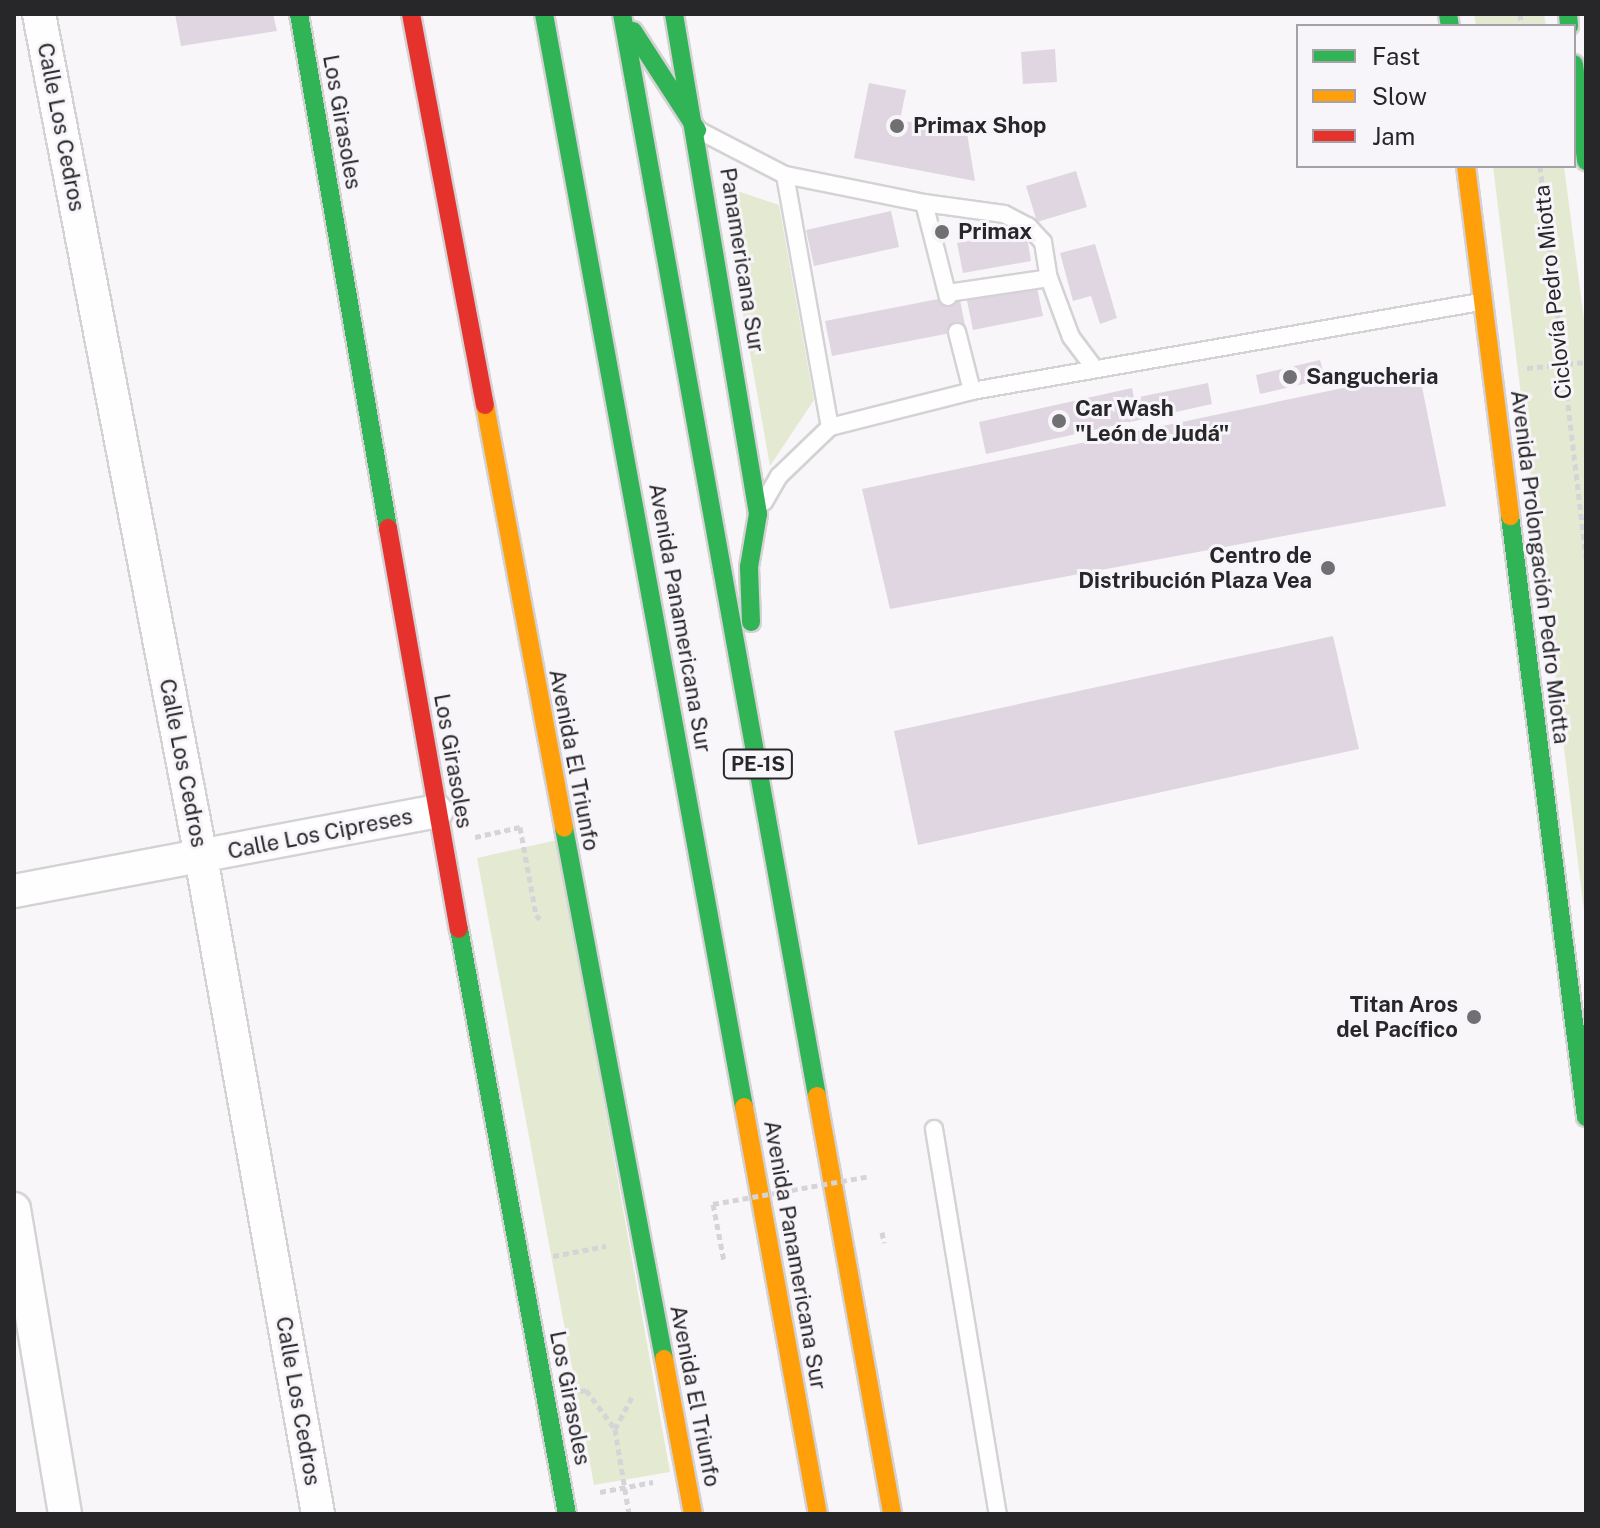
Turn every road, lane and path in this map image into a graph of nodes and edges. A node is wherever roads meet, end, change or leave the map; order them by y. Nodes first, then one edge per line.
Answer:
1 (39, 14) edge
2 (299, 14) edge
3 (411, 14) edge
4 (527, 14) edge
5 (544, 14) edge
6 (622, 14) edge
7 (674, 14) edge
8 (1576, 80) edge
9 (697, 130) junction
10 (1586, 161) edge
11 (1466, 168) edge
12 (1540, 168) edge
13 (785, 175) junction
14 (924, 203) junction
15 (1049, 278) junction
16 (1482, 302) junction
17 (602, 321) junction
18 (957, 332) dead end
19 (1586, 362) edge
20 (1559, 364) junction
21 (1095, 369) junction
22 (1491, 372) junction
23 (972, 391) junction
24 (830, 427) junction
25 (758, 514) junction
26 (1586, 560) edge
27 (763, 788) junction
28 (437, 811) junction
29 (561, 819) junction
30 (470, 838) dead end
31 (201, 857) junction
32 (14, 891) edge
33 (1586, 1117) edge
34 (934, 1129) dead end
35 (870, 1176) dead end
36 (14, 1209) edge
37 (619, 1244) dead end
38 (554, 1256) dead end
39 (724, 1261) dead end
40 (586, 1390) dead end
41 (615, 1429) dead end
42 (686, 1477) junction
43 (566, 1506) edge
44 (685, 1513) edge
45 (65, 1514) edge
46 (318, 1514) edge
47 (818, 1514) edge
48 (892, 1514) edge
49 (998, 1514) edge

1 - 31 street, Calle Los Cedros
2 - 28 main road, Los Girasoles
3 - 29 main road, Avenida El Triunfo
4 - 17 lane
5 - 17 main road, Avenida Panamericana Sur
6 - 9 main road
6 - 27 main road, PE-1S
7 - 9 main road, Panamericana Sur
8 - 10 main road
9 - 13 lane
9 - 25 main road, Panamericana Sur
11 - 16 main road, Avenida Prolongación Pedro Miotta
12 - 20 path, Ciclovía Pedro Miotta
13 - 14 lane
13 - 24 lane
14 - 15 lane
14 - 15 lane
15 - 21 lane
16 - 21 lane
16 - 22 main road, Avenida Prolongación Pedro Miotta
17 - 47 main road, Avenida Panamericana Sur
18 - 23 lane
19 - 20 path
20 - 22 path
20 - 26 path, Ciclovía Pedro Miotta
21 - 23 lane
22 - 33 main road, Avenida Prolongación Pedro Miotta
23 - 24 lane
24 - 25 lane
25 - 27 main road, Panamericana Sur
27 - 48 main road, PE-1S
28 - 31 street, Calle Los Cipreses
28 - 43 main road, Los Girasoles
29 - 30 path
29 - 42 main road, Avenida El Triunfo
31 - 32 street, Calle Los Cipreses
31 - 46 street, Calle Los Cedros
34 - 49 lane
35 - 39 path, bridge
36 - 45 street
37 - 38 path
40 - 41 path
42 - 43 path
42 - 44 main road, Avenida El Triunfo

